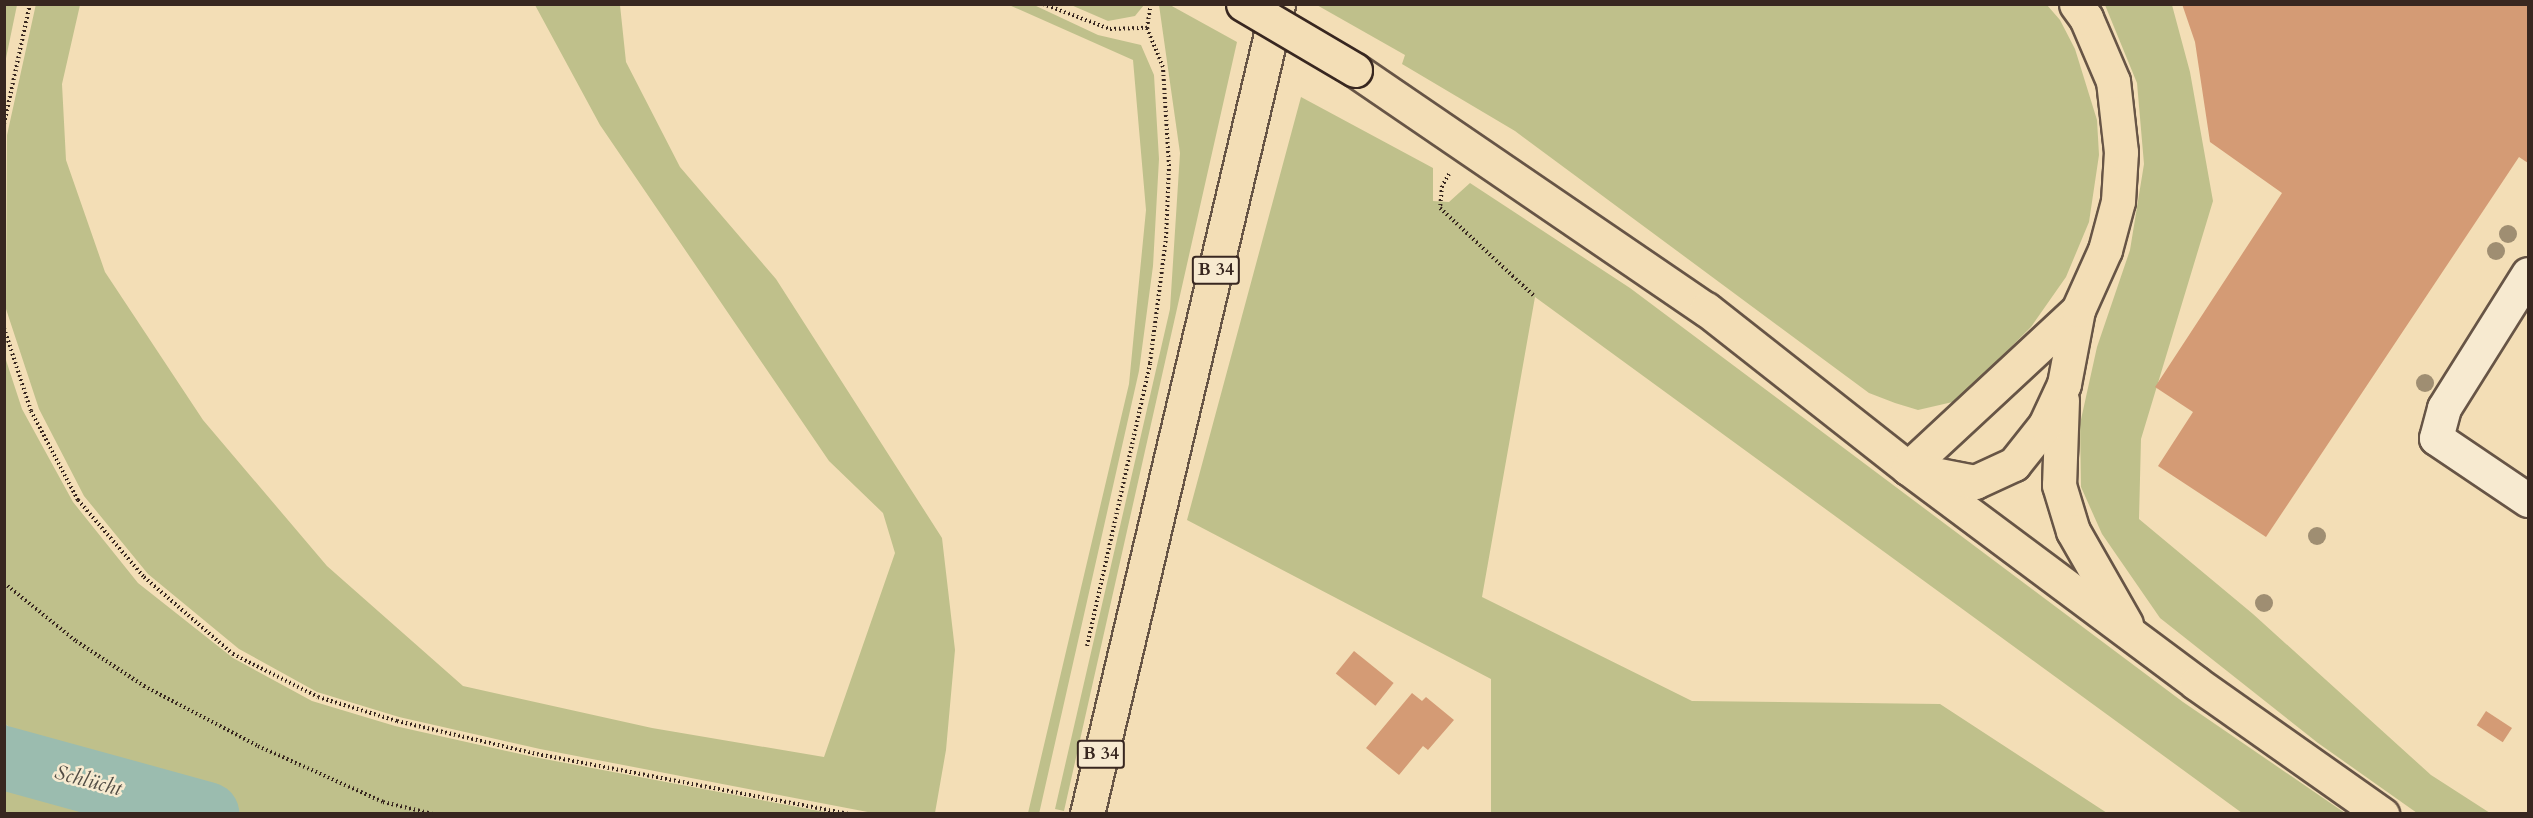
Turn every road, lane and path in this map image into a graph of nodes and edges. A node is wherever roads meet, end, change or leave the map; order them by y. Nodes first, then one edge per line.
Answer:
1 (30, 4) edge
2 (1043, 4) edge
3 (1151, 4) edge
4 (1243, 4) edge
5 (1278, 4) edge
6 (2076, 4) edge
7 (1147, 28) junction
8 (4, 124) edge
9 (1466, 145) junction
10 (2529, 274) edge
11 (1535, 297) dead end
12 (2078, 310) junction
13 (4, 328) edge
14 (2064, 384) junction
15 (1908, 468) junction
16 (2529, 500) edge
17 (4, 583) edge
18 (2133, 636) junction
19 (1086, 650) dead end
20 (433, 813) edge
21 (850, 813) edge
22 (1087, 813) edge
23 (2382, 813) edge

1 - 8 path
2 - 7 path
3 - 7 path
4 - 9 main road, bridge
5 - 22 main road, B 34
6 - 12 main road
7 - 19 path
9 - 11 path
9 - 15 main road
10 - 16 lane
12 - 14 main road
12 - 15 main road
13 - 21 path
14 - 15 main road
14 - 18 main road
15 - 18 main road
17 - 20 path
18 - 23 main road

